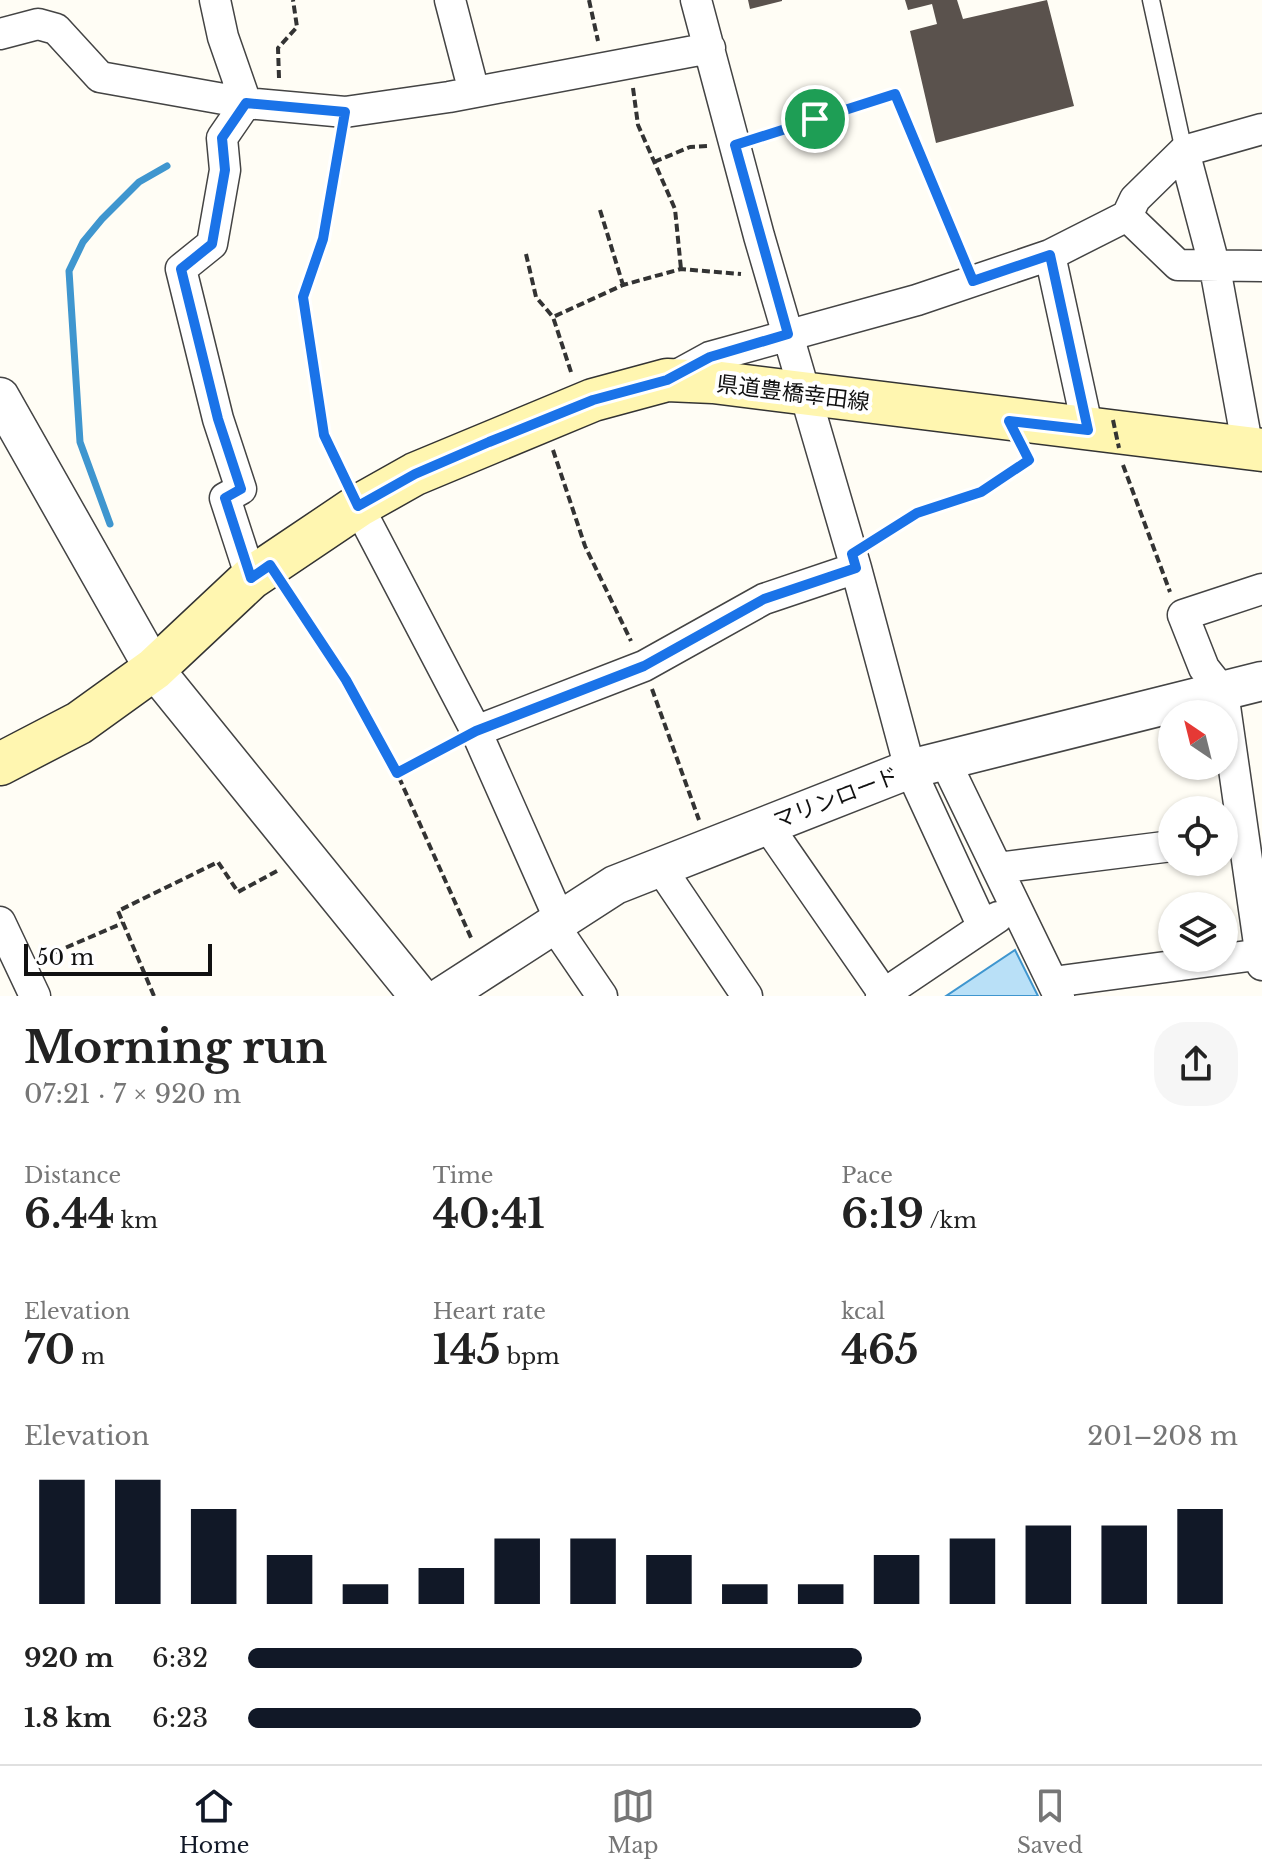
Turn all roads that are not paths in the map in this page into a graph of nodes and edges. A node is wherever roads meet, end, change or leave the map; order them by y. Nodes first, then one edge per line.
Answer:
1 (215, 0) edge
2 (450, 0) edge
3 (696, 0) edge
4 (1151, 0) edge
5 (0, 34) edge
6 (710, 48) junction
7 (474, 92) junction
8 (246, 103) junction
9 (1262, 129) edge
10 (1184, 151) junction
11 (1127, 216) junction
12 (1050, 255) junction
13 (1262, 266) edge
14 (1215, 268) junction
15 (788, 334) junction
16 (667, 380) junction
17 (805, 396) junction
18 (0, 397) edge
19 (1100, 425) junction
20 (1255, 450) edge
21 (358, 506) junction
22 (854, 561) junction
23 (260, 571) junction
24 (1262, 589) edge
25 (154, 669) junction
26 (1262, 681) edge
27 (1223, 692) junction
28 (476, 731) junction
29 (0, 764) edge
30 (927, 764) junction
31 (1231, 796) edge
32 (767, 825) junction
33 (1158, 848) edge
34 (1238, 856) edge
35 (660, 867) junction
36 (998, 868) junction
37 (1016, 905) junction
38 (556, 921) junction
39 (0, 922) edge
40 (983, 927) junction
41 (1262, 958) edge
42 (462, 987) edge
43 (1056, 989) edge
44 (882, 995) edge
45 (35, 996) edge
46 (419, 996) edge
47 (602, 996) edge
48 (747, 996) edge

1 - 8 street
2 - 7 street
3 - 6 street
4 - 10 lane
5 - 8 street
6 - 7 street
6 - 15 street
7 - 8 street
8 - 23 street
9 - 10 street
10 - 11 street
10 - 14 street
11 - 12 street
11 - 14 street
12 - 15 street
12 - 19 street
13 - 14 street
14 - 20 street
15 - 16 street
15 - 17 street
16 - 17 main road, 県道豊橋幸田線
16 - 21 main road, 県道豊橋幸田線
17 - 19 main road, 県道豊橋幸田線
17 - 22 street
18 - 25 street
19 - 20 main road, 県道豊橋幸田線
21 - 23 main road, 県道豊橋幸田線
21 - 28 street
22 - 28 street
22 - 30 street
23 - 25 main road, 県道豊橋幸田線
24 - 27 street
25 - 29 main road, 県道豊橋幸田線
25 - 46 street
26 - 27 street, マリンロード
27 - 30 street, マリンロード
27 - 31 street
28 - 38 street
30 - 32 street, マリンロード
30 - 36 street
30 - 40 street
32 - 35 street, マリンロード
32 - 44 street
33 - 36 street
34 - 41 street
35 - 38 street, マリンロード
35 - 48 street
36 - 37 street
37 - 40 street
37 - 43 street
38 - 42 street, マリンロード
38 - 47 street
39 - 45 street
40 - 44 street
41 - 43 street

